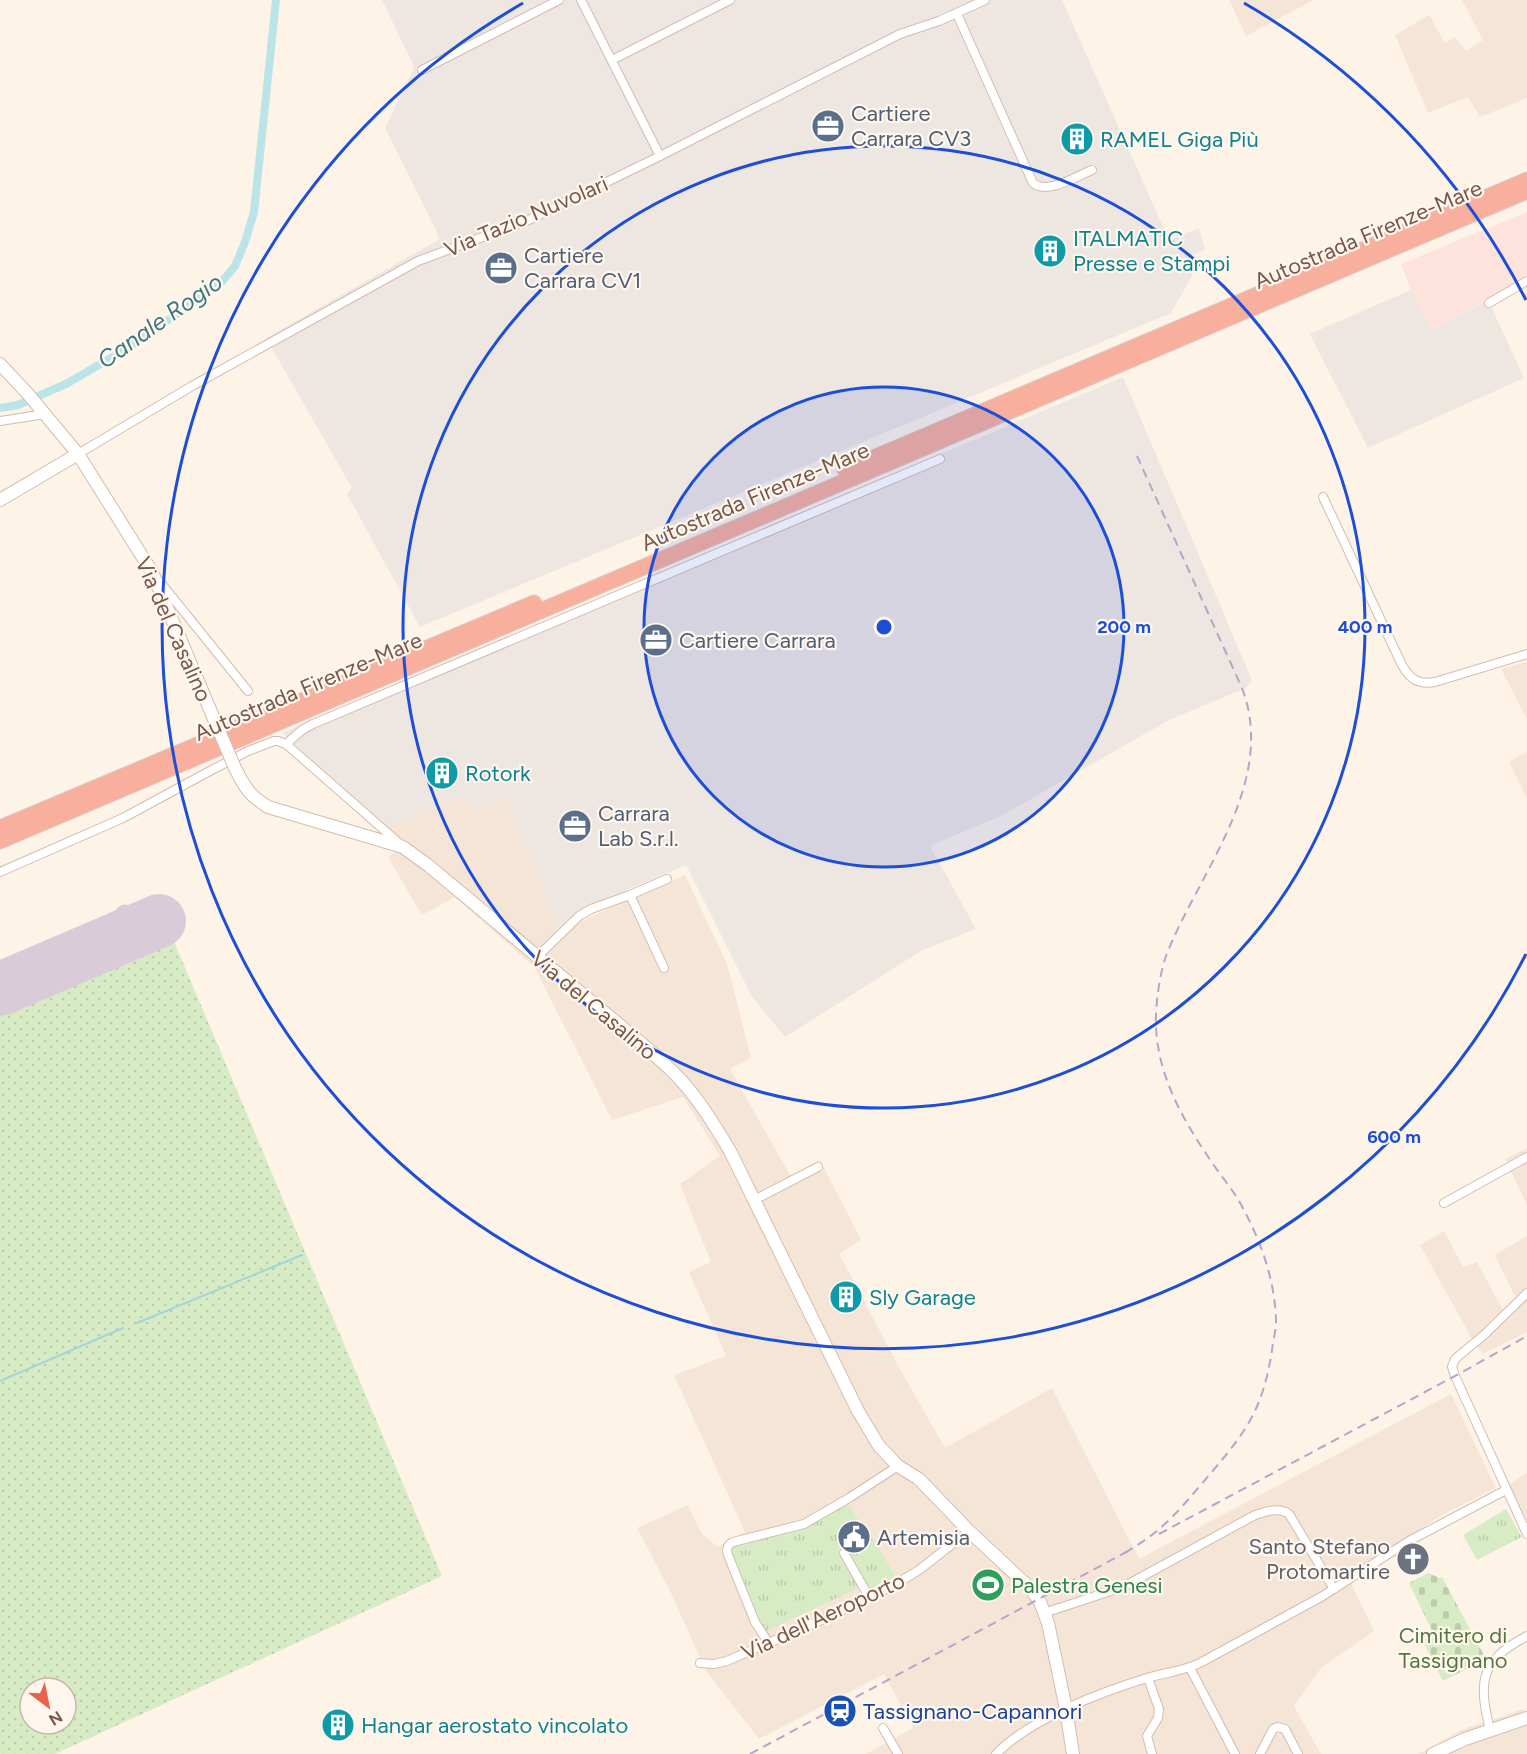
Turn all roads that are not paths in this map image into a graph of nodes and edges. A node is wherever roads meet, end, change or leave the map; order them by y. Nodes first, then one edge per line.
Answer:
1 (559, 0) edge
2 (581, 0) edge
3 (730, 0) edge
4 (985, 0) edge
5 (957, 14) junction
6 (612, 60) junction
7 (422, 70) dead end
8 (660, 156) junction
9 (1092, 170) dead end
10 (1527, 180) edge
11 (1527, 191) edge
12 (1527, 281) edge
13 (1489, 303) dead end
14 (0, 364) edge
15 (41, 409) junction
16 (0, 421) edge
17 (78, 454) junction
18 (940, 459) dead end
19 (1323, 497) dead end
20 (0, 500) edge
21 (152, 572) junction
22 (1527, 654) edge
23 (248, 691) dead end
24 (286, 744) junction
25 (0, 828) edge
26 (0, 841) edge
27 (403, 847) junction
28 (0, 872) edge
29 (667, 879) dead end
30 (630, 895) junction
31 (537, 957) junction
32 (664, 968) dead end
33 (1527, 1157) edge
34 (818, 1167) dead end
35 (754, 1200) junction
36 (1444, 1203) dead end
37 (1527, 1293) edge
38 (898, 1466) junction
39 (1506, 1490) junction
40 (969, 1531) junction
41 (1527, 1534) edge
42 (844, 1553) dead end
43 (1334, 1589) junction
44 (869, 1598) junction
45 (1044, 1613) junction
46 (1527, 1636) edge
47 (768, 1642) junction
48 (700, 1664) dead end
49 (1190, 1668) junction
50 (1148, 1678) junction
51 (1066, 1709) junction
52 (1527, 1718) edge
53 (883, 1728) dead end
54 (1490, 1730) junction
55 (898, 1754) edge
56 (996, 1754) edge
57 (1073, 1754) edge
58 (1152, 1754) edge
59 (1235, 1754) edge
60 (1260, 1754) edge
61 (1298, 1754) edge
62 (1433, 1754) edge

1 - 7 street
2 - 6 street
3 - 6 street
4 - 5 street, Via Tazio Nuvolari
5 - 8 street, Via Tazio Nuvolari
5 - 9 street
6 - 8 street
8 - 17 street, Via Tazio Nuvolari
10 - 25 highway, Autostrada Firenze-Mare
11 - 26 highway, Autostrada Firenze-Mare
12 - 13 street
14 - 15 street, Via del Casalino
15 - 16 street
15 - 17 street, Via del Casalino
17 - 20 street
17 - 21 street, Via del Casalino
18 - 24 street
19 - 22 street
21 - 23 street
21 - 27 street, Via del Casalino, bridge
24 - 27 street
24 - 28 street
27 - 31 street, Via del Casalino
29 - 30 street
30 - 31 street
30 - 32 street
31 - 35 street, Via del Casalino
33 - 36 street
34 - 35 street
35 - 38 street, Via del Casalino
37 - 39 street
38 - 40 street, Via del Casalino
38 - 47 street
39 - 41 street
39 - 43 street
40 - 44 street, Via dell'Aeroporto
40 - 45 street, Via del Casalino
42 - 44 street
43 - 45 street
43 - 49 street
44 - 47 street, Via dell'Aeroporto
45 - 51 street, Via del Casalino
46 - 54 street
47 - 48 street, Via dell'Aeroporto
49 - 50 street
49 - 59 street
50 - 51 street
50 - 58 street
51 - 56 street
51 - 57 street, Via del Casalino
52 - 54 street
53 - 55 street
54 - 62 street
60 - 61 street

